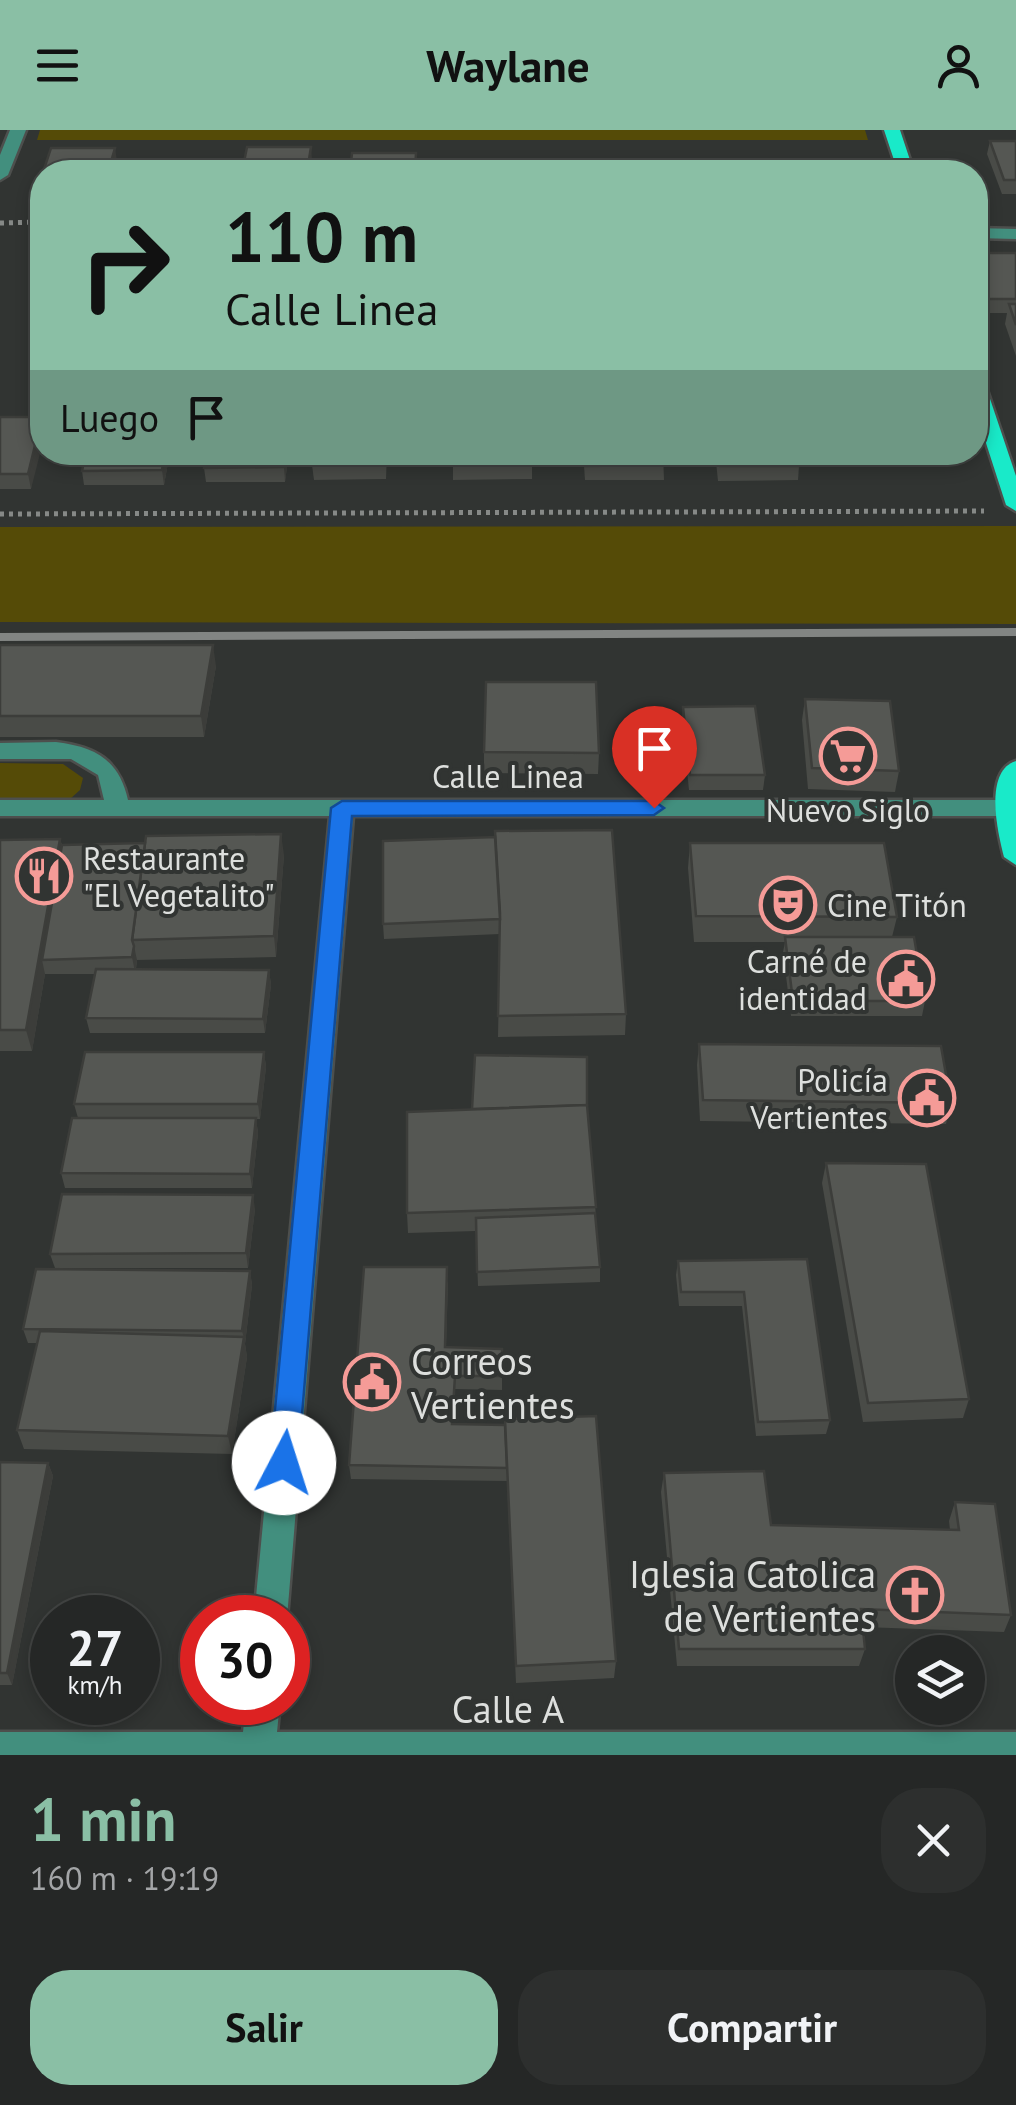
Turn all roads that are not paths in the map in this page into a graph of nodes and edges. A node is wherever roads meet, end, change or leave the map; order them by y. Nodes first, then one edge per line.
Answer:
1 (18, 130) edge
2 (892, 130) edge
3 (902, 160) edge
4 (0, 175) edge
5 (988, 233) edge
6 (1016, 234) edge
7 (988, 434) edge
8 (1006, 508) edge
9 (0, 751) edge
10 (1016, 768) edge
11 (0, 808) edge
12 (118, 808) junction
13 (342, 808) junction
14 (1010, 808) edge
15 (1016, 857) edge
16 (272, 1595) edge
17 (261, 1725) edge
18 (1016, 1749) edge
19 (0, 1750) edge
20 (258, 1753) edge

1 - 4 street
2 - 3 main road
5 - 6 street
7 - 8 main road
9 - 12 street
10 - 14 main road
11 - 12 street, Calle Linea
12 - 13 street, Calle Linea
13 - 14 street, Calle Linea
13 - 16 street
14 - 15 main road
17 - 20 street
18 - 20 street, Calle A
19 - 20 street, Calle A

